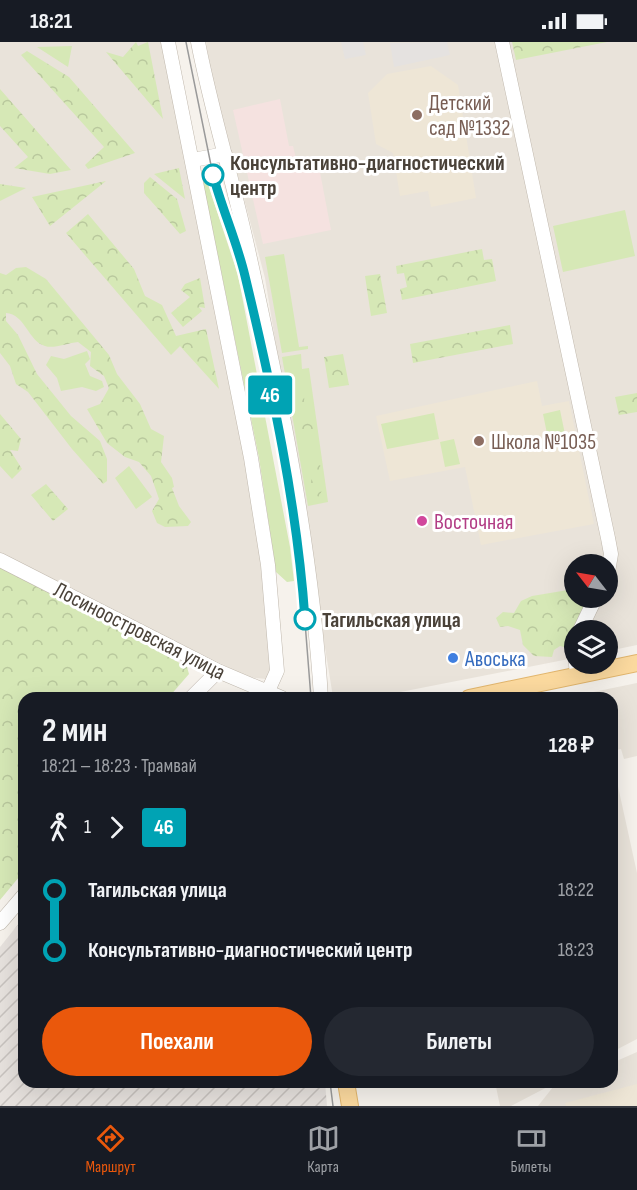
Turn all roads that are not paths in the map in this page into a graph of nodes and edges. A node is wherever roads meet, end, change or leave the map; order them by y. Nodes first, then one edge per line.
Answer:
1 (168, 42) edge
2 (198, 42) edge
3 (502, 42) edge
4 (225, 154) junction
5 (193, 160) junction
6 (611, 554) edge
7 (0, 560) edge
8 (637, 663) edge
9 (218, 671) junction
10 (577, 675) joint
11 (268, 691) joint
12 (197, 692) edge
13 (321, 692) edge
14 (497, 692) edge
15 (18, 902) edge
16 (0, 923) edge
17 (347, 1088) edge
18 (350, 1106) edge

1 - 5 street
2 - 4 street
3 - 6 street
4 - 5 street
4 - 13 street
5 - 11 street
7 - 9 street, Лосиноостровская улица
8 - 10 main road
9 - 11 street, Лосиноостровская улица
9 - 12 street
10 - 14 main road
15 - 16 street
17 - 18 main road

